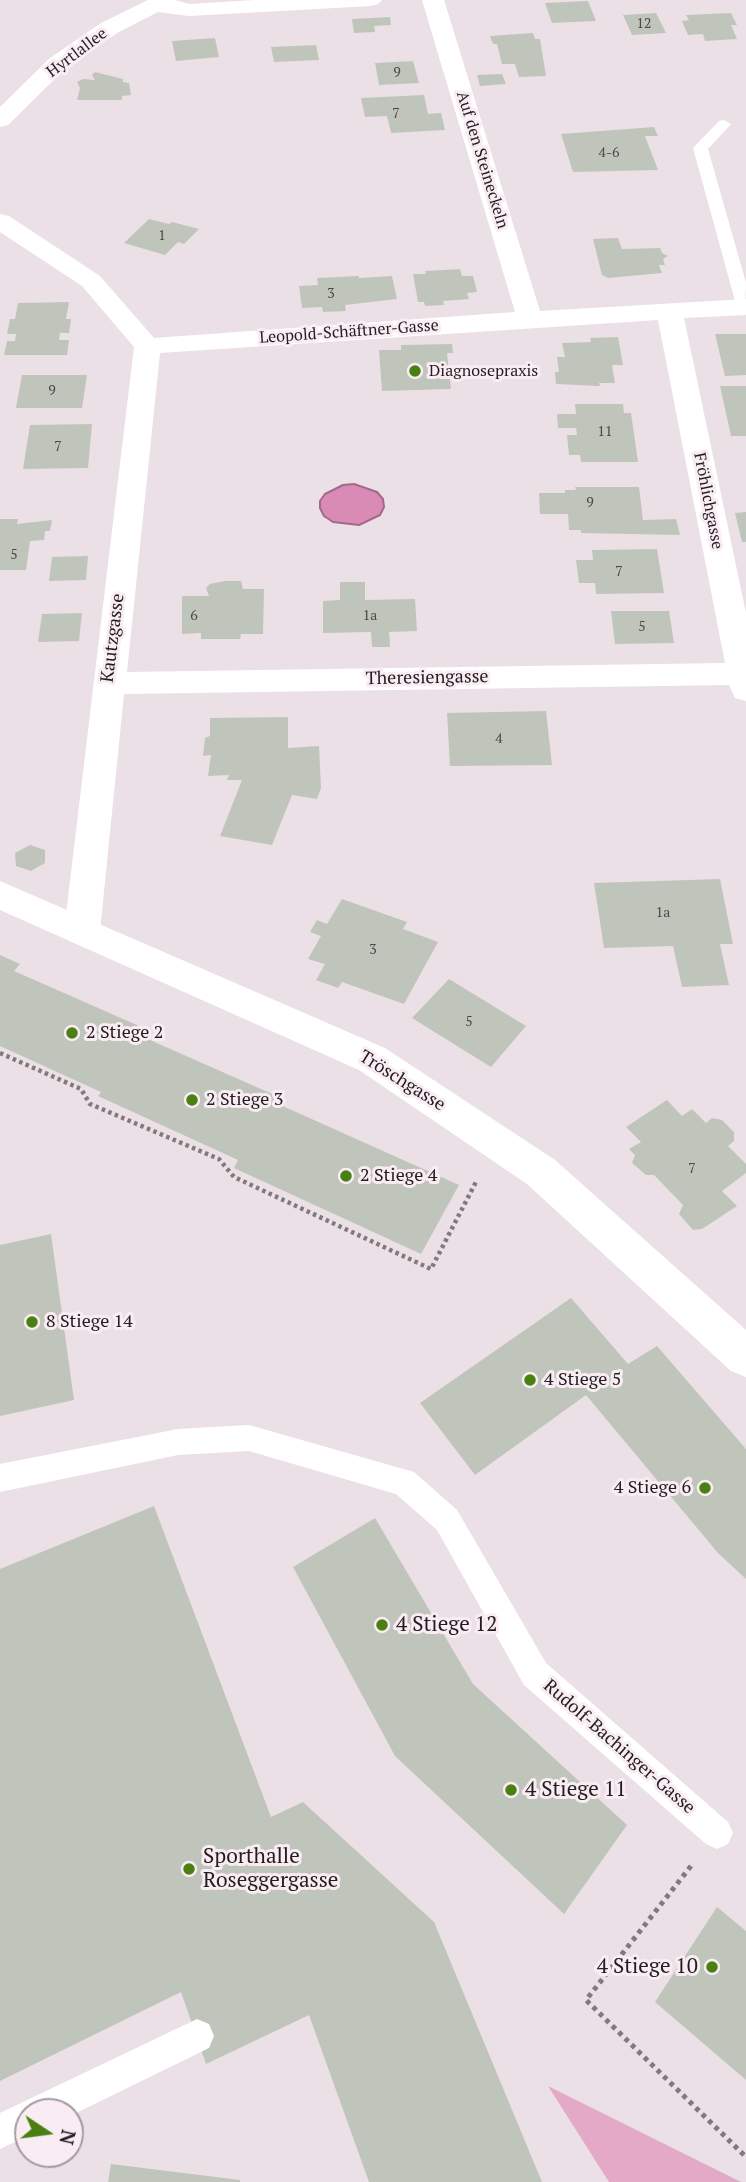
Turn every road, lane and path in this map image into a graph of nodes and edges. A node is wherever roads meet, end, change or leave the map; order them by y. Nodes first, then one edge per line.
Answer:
1 (370, 0) edge
2 (433, 0) edge
3 (160, 2) edge
4 (0, 120) edge
5 (724, 124) dead end
6 (0, 222) edge
7 (746, 307) edge
8 (670, 313) junction
9 (530, 319) junction
10 (147, 346) junction
11 (745, 679) edge
12 (108, 683) junction
13 (0, 895) edge
14 (82, 931) junction
15 (0, 1053) edge
16 (497, 1142) junction
17 (746, 1357) edge
18 (0, 1478) edge
19 (717, 1833) joint
20 (197, 2036) dead end
21 (69, 2098) edge
22 (746, 2157) edge

1 - 3 street
2 - 9 street, Auf den Steineckeln
3 - 4 street, Hyrtlallee
5 - 7 lane
6 - 10 street
7 - 8 street, Leopold-Schäftner-Gasse
8 - 9 street, Leopold-Schäftner-Gasse
8 - 11 street, Fröhlichgasse
9 - 10 street, Leopold-Schäftner-Gasse
10 - 12 street, Kautzgasse
11 - 12 street, Theresiengasse
12 - 14 street, Kautzgasse
13 - 14 street, Tröschgasse
14 - 16 street, Tröschgasse
15 - 16 path
16 - 17 street, Tröschgasse
18 - 19 lane, Rudolf-Bachinger-Gasse
19 - 22 path
20 - 21 lane

